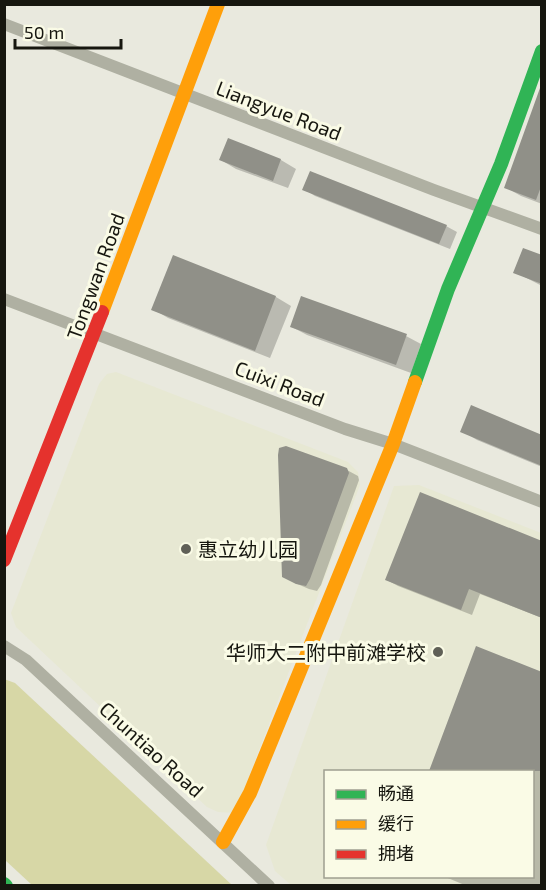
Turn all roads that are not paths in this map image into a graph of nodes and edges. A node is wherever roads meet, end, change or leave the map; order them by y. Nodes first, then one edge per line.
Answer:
1 (218, 4) edge
2 (4, 24) edge
3 (542, 51) edge
4 (184, 94) junction
5 (481, 207) junction
6 (542, 229) edge
7 (4, 299) edge
8 (95, 334) junction
9 (393, 444) junction
10 (542, 502) edge
11 (4, 560) edge
12 (4, 646) edge
13 (223, 842) junction
14 (269, 885) edge

1 - 4 street, Tongwan Road
2 - 4 street, Liangyue Road
3 - 5 street
4 - 5 street, Liangyue Road
4 - 8 street, Tongwan Road
5 - 6 street, Liangyue Road
5 - 9 street
7 - 8 street, Cuixi Road
8 - 9 street, Cuixi Road
8 - 11 street, Tongwan Road
9 - 10 street, Cuixi Road
9 - 13 street
12 - 13 street, Chuntiao Road
13 - 14 street, Chuntiao Road

